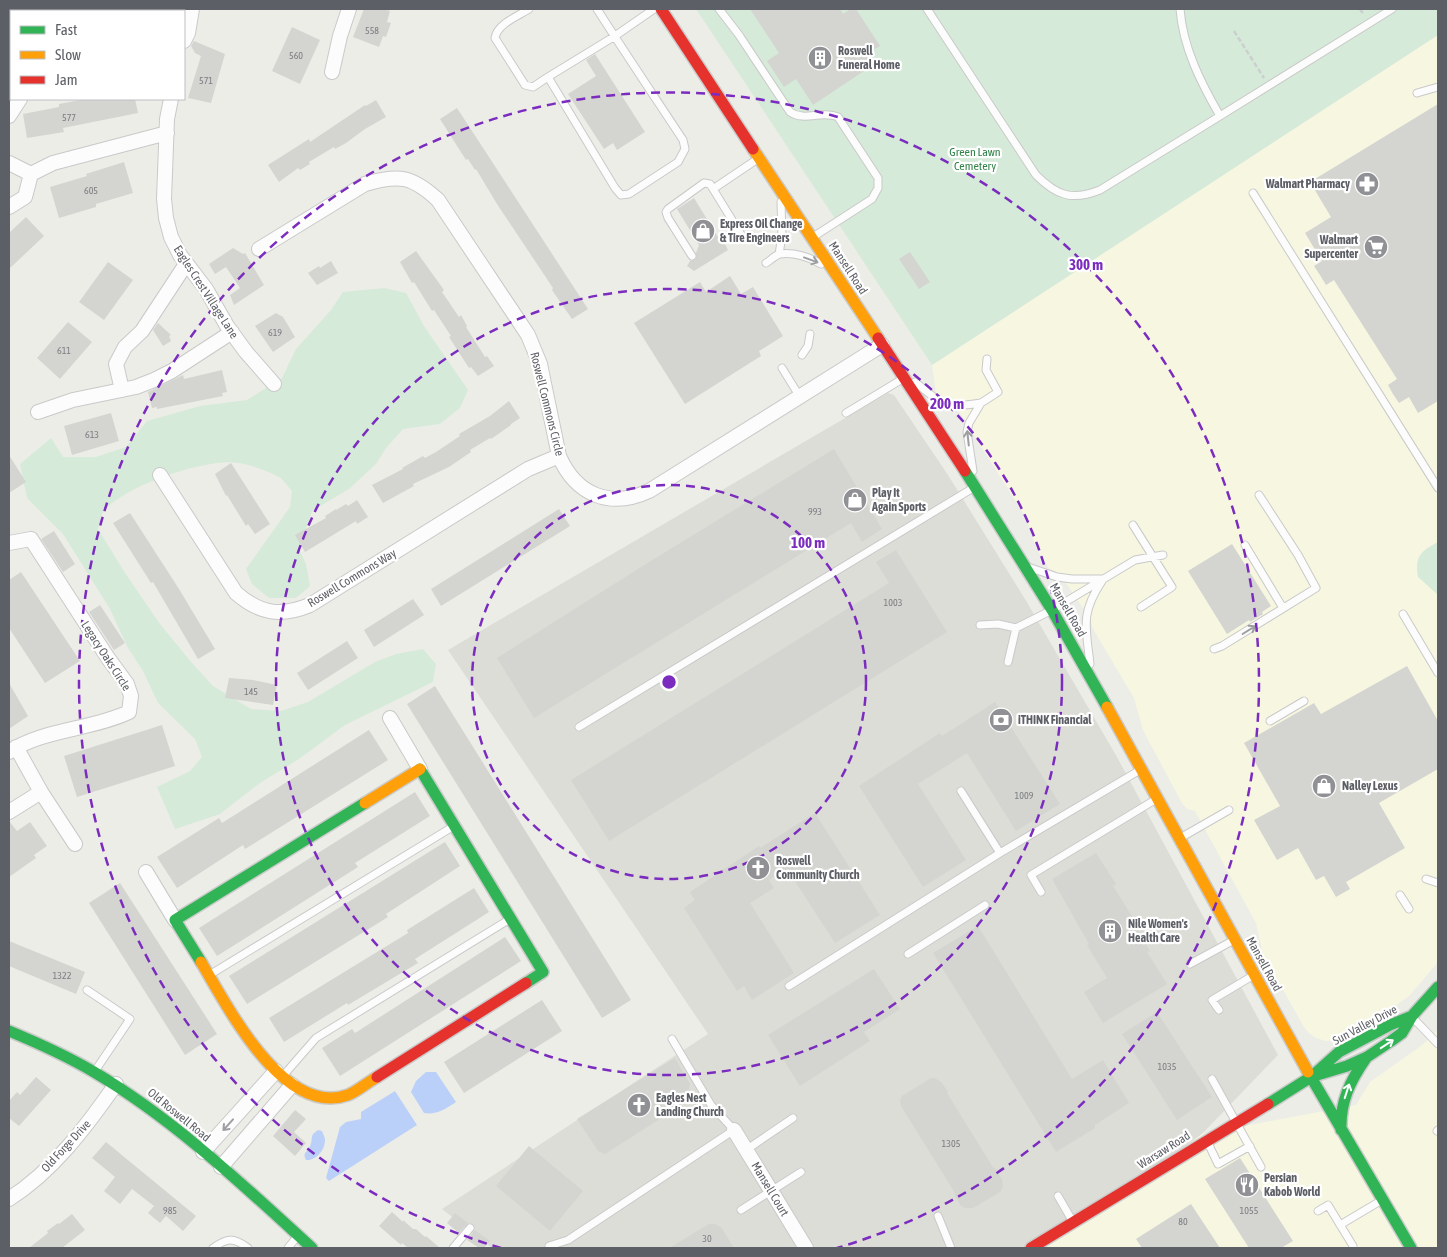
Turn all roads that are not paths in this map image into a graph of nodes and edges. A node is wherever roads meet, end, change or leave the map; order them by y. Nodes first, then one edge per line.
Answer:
1 (192, 9) edge
2 (350, 9) edge
3 (529, 9) edge
4 (597, 9) edge
5 (654, 9) edge
6 (661, 9) edge
7 (718, 9) edge
8 (927, 9) edge
9 (1180, 9) edge
10 (1392, 9) edge
11 (615, 36) junction
12 (185, 39) edge
13 (332, 72) dead end
14 (548, 77) junction
15 (1438, 87) edge
16 (1417, 93) dead end
17 (19, 100) edge
18 (170, 100) edge
19 (9, 116) edge
20 (1220, 116) junction
21 (167, 133) junction
22 (759, 158) junction
23 (9, 163) edge
24 (31, 174) junction
25 (713, 189) junction
26 (781, 191) junction
27 (1253, 193) dead end
28 (9, 207) edge
29 (742, 236) dead end
30 (812, 238) junction
31 (259, 248) dead end
32 (782, 254) junction
33 (692, 256) dead end
34 (766, 263) dead end
35 (186, 264) junction
36 (834, 272) junction
37 (232, 332) junction
38 (810, 334) dead end
39 (882, 345) junction
40 (802, 355) dead end
41 (987, 359) dead end
42 (897, 367) junction
43 (782, 368) dead end
44 (904, 378) junction
45 (274, 384) dead end
46 (122, 390) junction
47 (800, 397) junction
48 (981, 403) junction
49 (38, 412) dead end
50 (846, 413) dead end
51 (560, 456) junction
52 (160, 475) dead end
53 (976, 486) junction
54 (1438, 488) edge
55 (1259, 495) dead end
56 (1133, 526) dead end
57 (9, 543) edge
58 (1245, 545) dead end
59 (1163, 555) dead end
60 (1153, 557) junction
61 (1026, 566) junction
62 (1104, 579) junction
63 (1141, 607) dead end
64 (1283, 608) junction
65 (1052, 610) junction
66 (1403, 614) dead end
67 (980, 625) dead end
68 (1016, 628) junction
69 (1214, 649) dead end
70 (1008, 662) dead end
71 (1438, 673) edge
72 (1092, 679) junction
73 (1304, 701) dead end
74 (390, 718) dead end
75 (1270, 721) dead end
76 (579, 727) dead end
77 (12, 750) edge
78 (420, 769) junction
79 (1143, 769) junction
80 (961, 791) dead end
81 (41, 792) junction
82 (1158, 797) junction
83 (1230, 810) dead end
84 (9, 812) edge
85 (454, 825) junction
86 (1180, 838) junction
87 (75, 844) dead end
88 (1000, 853) junction
89 (146, 872) dead end
90 (1426, 879) dead end
91 (1438, 884) edge
92 (1041, 892) dead end
93 (1400, 895) dead end
94 (985, 905) dead end
95 (1409, 909) dead end
96 (511, 919) junction
97 (175, 920) junction
98 (1235, 939) junction
99 (908, 954) dead end
100 (1190, 964) dead end
101 (1255, 975) junction
102 (209, 976) junction
103 (789, 986) dead end
104 (1438, 987) edge
105 (87, 990) dead end
106 (1219, 1010) dead end
107 (1412, 1016) junction
108 (9, 1031) edge
109 (672, 1039) dead end
110 (1438, 1044) edge
111 (1367, 1057) junction
112 (95, 1072) junction
113 (1311, 1077) junction
114 (283, 1078) junction
115 (1212, 1079) dead end
116 (116, 1084) junction
117 (253, 1097) junction
118 (269, 1111) junction
119 (793, 1118) dead end
120 (1237, 1122) junction
121 (734, 1130) junction
122 (1341, 1130) junction
123 (1206, 1140) junction
124 (1250, 1146) junction
125 (746, 1150) junction
126 (203, 1152) junction
127 (221, 1167) junction
128 (1261, 1167) dead end
129 (801, 1172) dead end
130 (772, 1192) junction
131 (1058, 1196) dead end
132 (9, 1199) edge
133 (1383, 1200) junction
134 (741, 1210) dead end
135 (1318, 1211) dead end
136 (938, 1216) dead end
137 (1073, 1222) junction
138 (1340, 1225) junction
139 (470, 1228) dead end
140 (1054, 1234) junction
141 (298, 1235) junction
142 (223, 1246) edge
143 (549, 1246) dead end
144 (1353, 1246) dead end
145 (212, 1248) edge
146 (248, 1248) edge
147 (288, 1248) edge
148 (312, 1248) edge
149 (453, 1248) edge
150 (806, 1248) edge
151 (951, 1248) edge
152 (1031, 1248) edge
153 (1058, 1248) edge
154 (1411, 1248) edge

1 - 12 street
2 - 13 street
3 - 14 lane
4 - 11 lane
5 - 11 lane
6 - 22 street, Mansell Road
7 - 30 lane
8 - 20 lane
9 - 20 lane
10 - 20 lane
11 - 14 lane
11 - 14 lane
15 - 16 lane
17 - 19 street
18 - 21 street, Eagles Crest Village Lane
21 - 24 street
21 - 35 street, Eagles Crest Village Lane
22 - 25 lane
22 - 26 street, Mansell Road
23 - 24 street
24 - 28 street
25 - 29 lane
25 - 33 lane
26 - 30 street, Mansell Road
26 - 32 lane
27 - 54 lane
30 - 36 street, Mansell Road
31 - 51 street, Roswell Commons Circle
32 - 34 lane
32 -> 36 lane
35 - 37 street, Eagles Crest Village Lane
35 - 46 street
36 - 39 street, Mansell Road
37 - 45 street, Eagles Crest Village Lane
37 - 46 street
38 - 40 lane
39 - 42 street, Mansell Road
39 - 47 street, Roswell Commons Circle
41 - 48 lane
42 - 44 street, Mansell Road
42 - 48 lane
43 - 47 lane
44 - 50 lane
44 - 53 street, Mansell Road
46 - 49 street
47 - 51 street, Roswell Commons Circle
53 -> 48 lane
51 - 52 street, Roswell Commons Way
53 - 61 street, Mansell Road
53 - 76 lane
55 - 64 lane
56 - 60 lane
57 - 77 street, Legacy Oaks Circle
58 - 64 lane
59 - 60 lane
60 - 62 lane
60 - 63 lane
61 - 62 lane
61 - 65 street, Mansell Road
62 - 65 lane
62 - 72 lane
69 -> 64 lane
65 - 68 lane
65 - 72 street, Mansell Road
66 - 71 lane
67 - 68 lane
68 - 70 lane
72 - 79 street, Mansell Road
73 - 75 lane
74 - 78 street
77 - 81 street
78 - 85 street
78 - 97 street
79 - 82 street, Mansell Road
79 - 88 lane
80 - 88 lane
81 - 84 street
81 - 87 street
82 - 86 street, Mansell Road
82 - 92 lane
83 - 86 lane
85 - 96 street
85 - 102 lane
86 - 98 street, Mansell Road
88 - 103 lane
89 - 97 street
90 - 91 lane
93 - 95 lane
94 - 99 lane
96 - 114 lane
96 - 114 street
97 - 102 street
98 - 100 lane
98 - 101 street, Mansell Road
101 - 106 lane
101 - 113 street, Mansell Road
102 - 114 street
104 - 107 street, Sun Valley Drive
105 - 112 lane
107 - 110 lane
111 -> 107 street, Sun Valley Drive
107 - 113 street, Sun Valley Drive
108 - 112 street, Old Roswell Road
109 - 121 lane
111 - 113 street, Sun Valley Drive
122 -> 111 street
112 - 116 street, Old Roswell Road
113 - 120 street, Warsaw Road
113 - 122 street, Mansell Road
114 - 117 street
114 - 118 street
115 - 120 lane
116 - 126 street, Old Roswell Road
116 - 132 street, Old Forge Drive
117 - 118 street
117 -> 126 street
118 - 127 street
119 - 125 lane
120 - 123 street, Warsaw Road
120 - 124 lane
121 - 125 street, Mansell Court
121 - 143 lane
122 - 133 street, Mansell Road
123 - 124 lane
123 - 137 street, Warsaw Road
124 - 128 lane
125 - 130 street, Mansell Court
126 - 127 street, Old Roswell Road
127 - 141 street, Old Roswell Road
129 - 130 lane
130 - 134 lane
130 - 150 street, Mansell Court
131 - 137 lane
133 - 138 lane
133 - 154 street, Mansell Road
135 - 138 lane
136 - 151 lane
137 - 140 street, Warsaw Road
138 - 144 lane
139 - 149 lane
140 - 152 street, Warsaw Road
140 - 153 street
141 - 147 lane
141 - 148 street, Old Roswell Road
142 - 145 lane
142 - 146 lane

